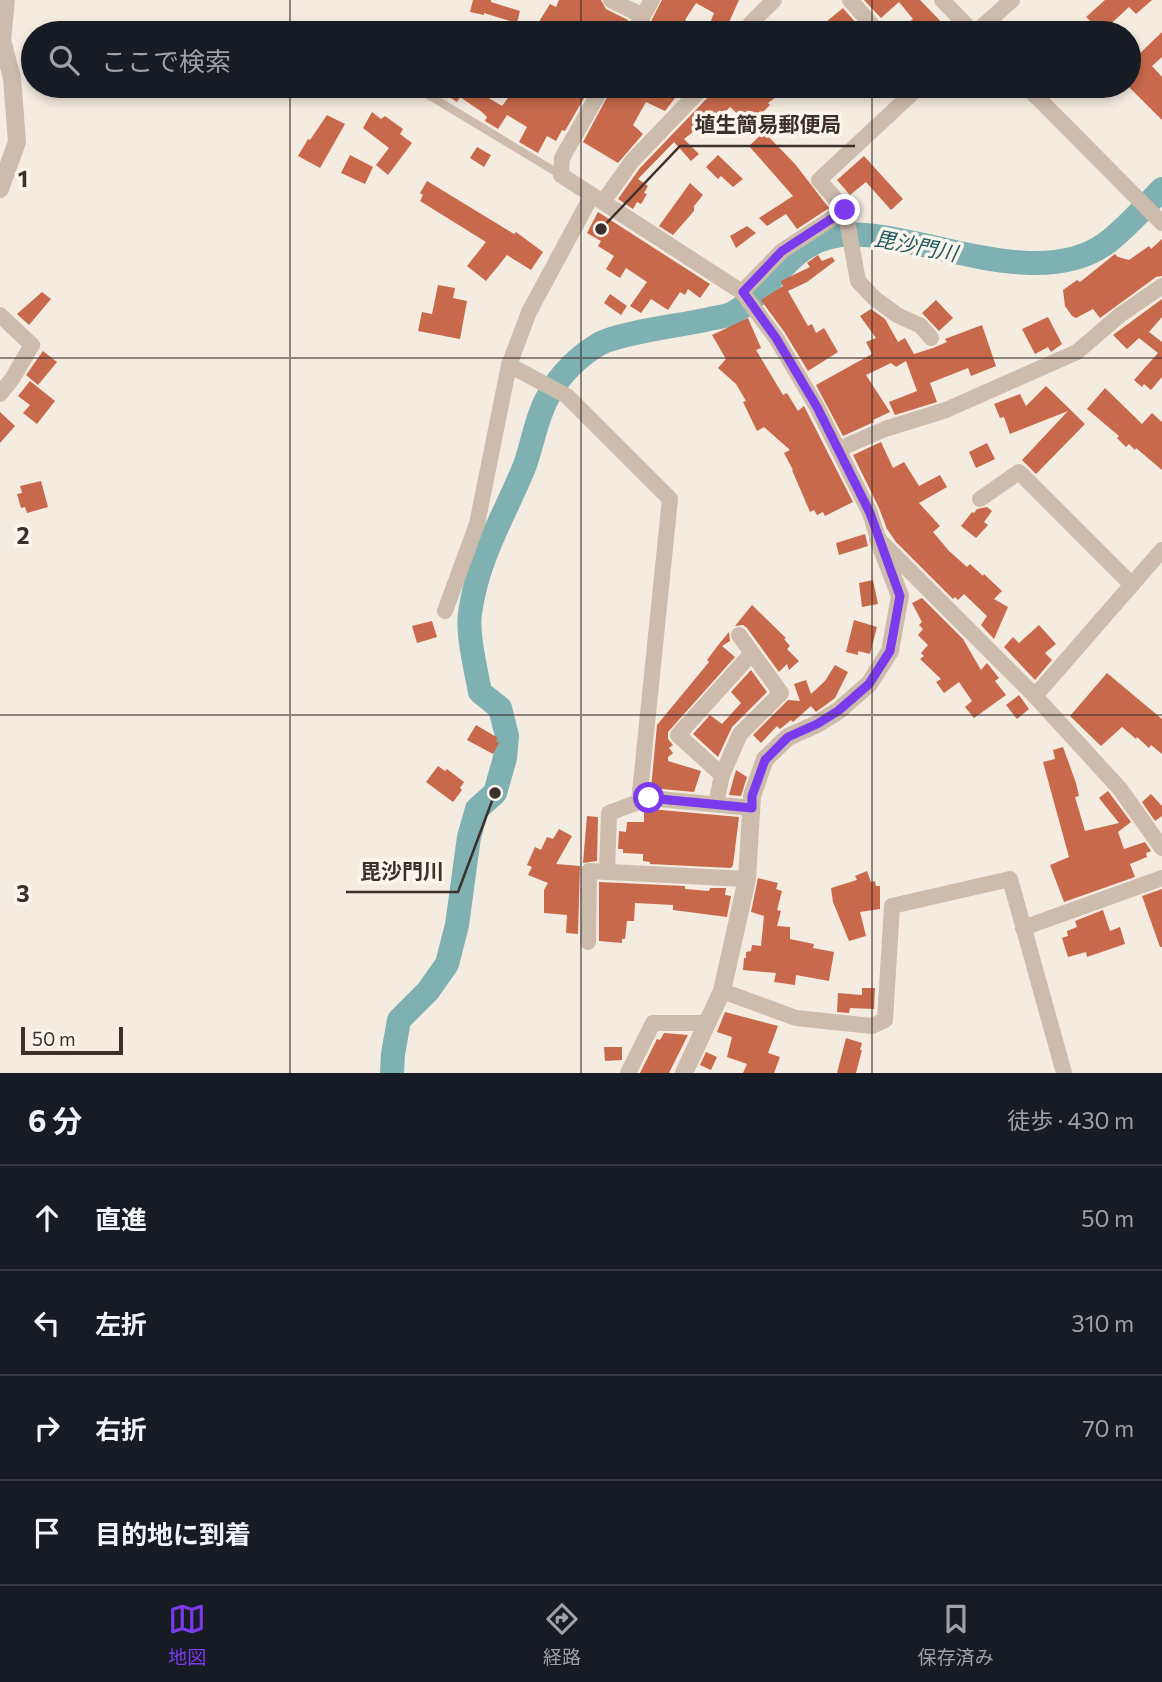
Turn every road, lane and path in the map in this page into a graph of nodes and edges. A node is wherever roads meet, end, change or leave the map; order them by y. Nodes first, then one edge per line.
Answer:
1 (6, 0) edge
2 (611, 0) edge
3 (652, 0) edge
4 (774, 0) edge
5 (850, 0) edge
6 (942, 0) edge
7 (1012, 0) edge
8 (643, 16) junction
9 (640, 21) edge
10 (753, 21) edge
11 (868, 21) edge
12 (963, 21) edge
13 (988, 21) edge
14 (6, 77) edge
15 (433, 98) edge
16 (596, 98) edge
17 (692, 98) edge
18 (907, 98) edge
19 (1038, 98) edge
20 (562, 175) junction
21 (2, 179) edge
22 (598, 199) junction
23 (845, 210) junction
24 (1162, 223) edge
25 (1162, 286) edge
26 (743, 292) junction
27 (0, 315) edge
28 (931, 338) dead end
29 (509, 365) junction
30 (0, 394) edge
31 (839, 449) junction
32 (980, 499) dead end
33 (878, 539) junction
34 (1162, 550) edge
35 (1132, 585) junction
36 (445, 611) dead end
37 (739, 635) dead end
38 (752, 653) junction
39 (1035, 696) junction
40 (722, 775) junction
41 (639, 802) junction
42 (716, 804) junction
43 (752, 808) junction
44 (1162, 848) edge
45 (607, 872) junction
46 (1162, 878) edge
47 (747, 879) junction
48 (1023, 928) junction
49 (588, 942) dead end
50 (722, 991) junction
51 (707, 1023) junction
52 (628, 1073) edge
53 (684, 1073) edge
54 (1064, 1073) edge

1 - 14 street
2 - 8 street
3 - 8 street
4 - 10 street
5 - 11 street
6 - 12 street
7 - 13 street
8 - 9 street
14 - 21 street
15 - 20 lane
16 - 20 street
17 - 22 street
18 - 23 street
19 - 24 street
20 - 22 street
22 - 26 street
22 - 29 street
23 - 26 street
23 - 28 street
25 - 31 street
26 - 31 street
27 - 30 street
29 - 36 street
29 - 41 street
31 - 33 street
32 - 35 street
33 - 39 street
33 - 43 street
34 - 35 street
35 - 39 street
37 - 38 street
38 - 40 street
38 - 40 street
39 - 44 street
40 - 42 street
41 - 42 street
41 - 45 street
42 - 43 street
43 - 47 street
45 - 47 street
45 - 49 street
46 - 48 street
47 - 50 street
48 - 50 street
48 - 54 street
50 - 51 street
51 - 52 street
51 - 53 street

